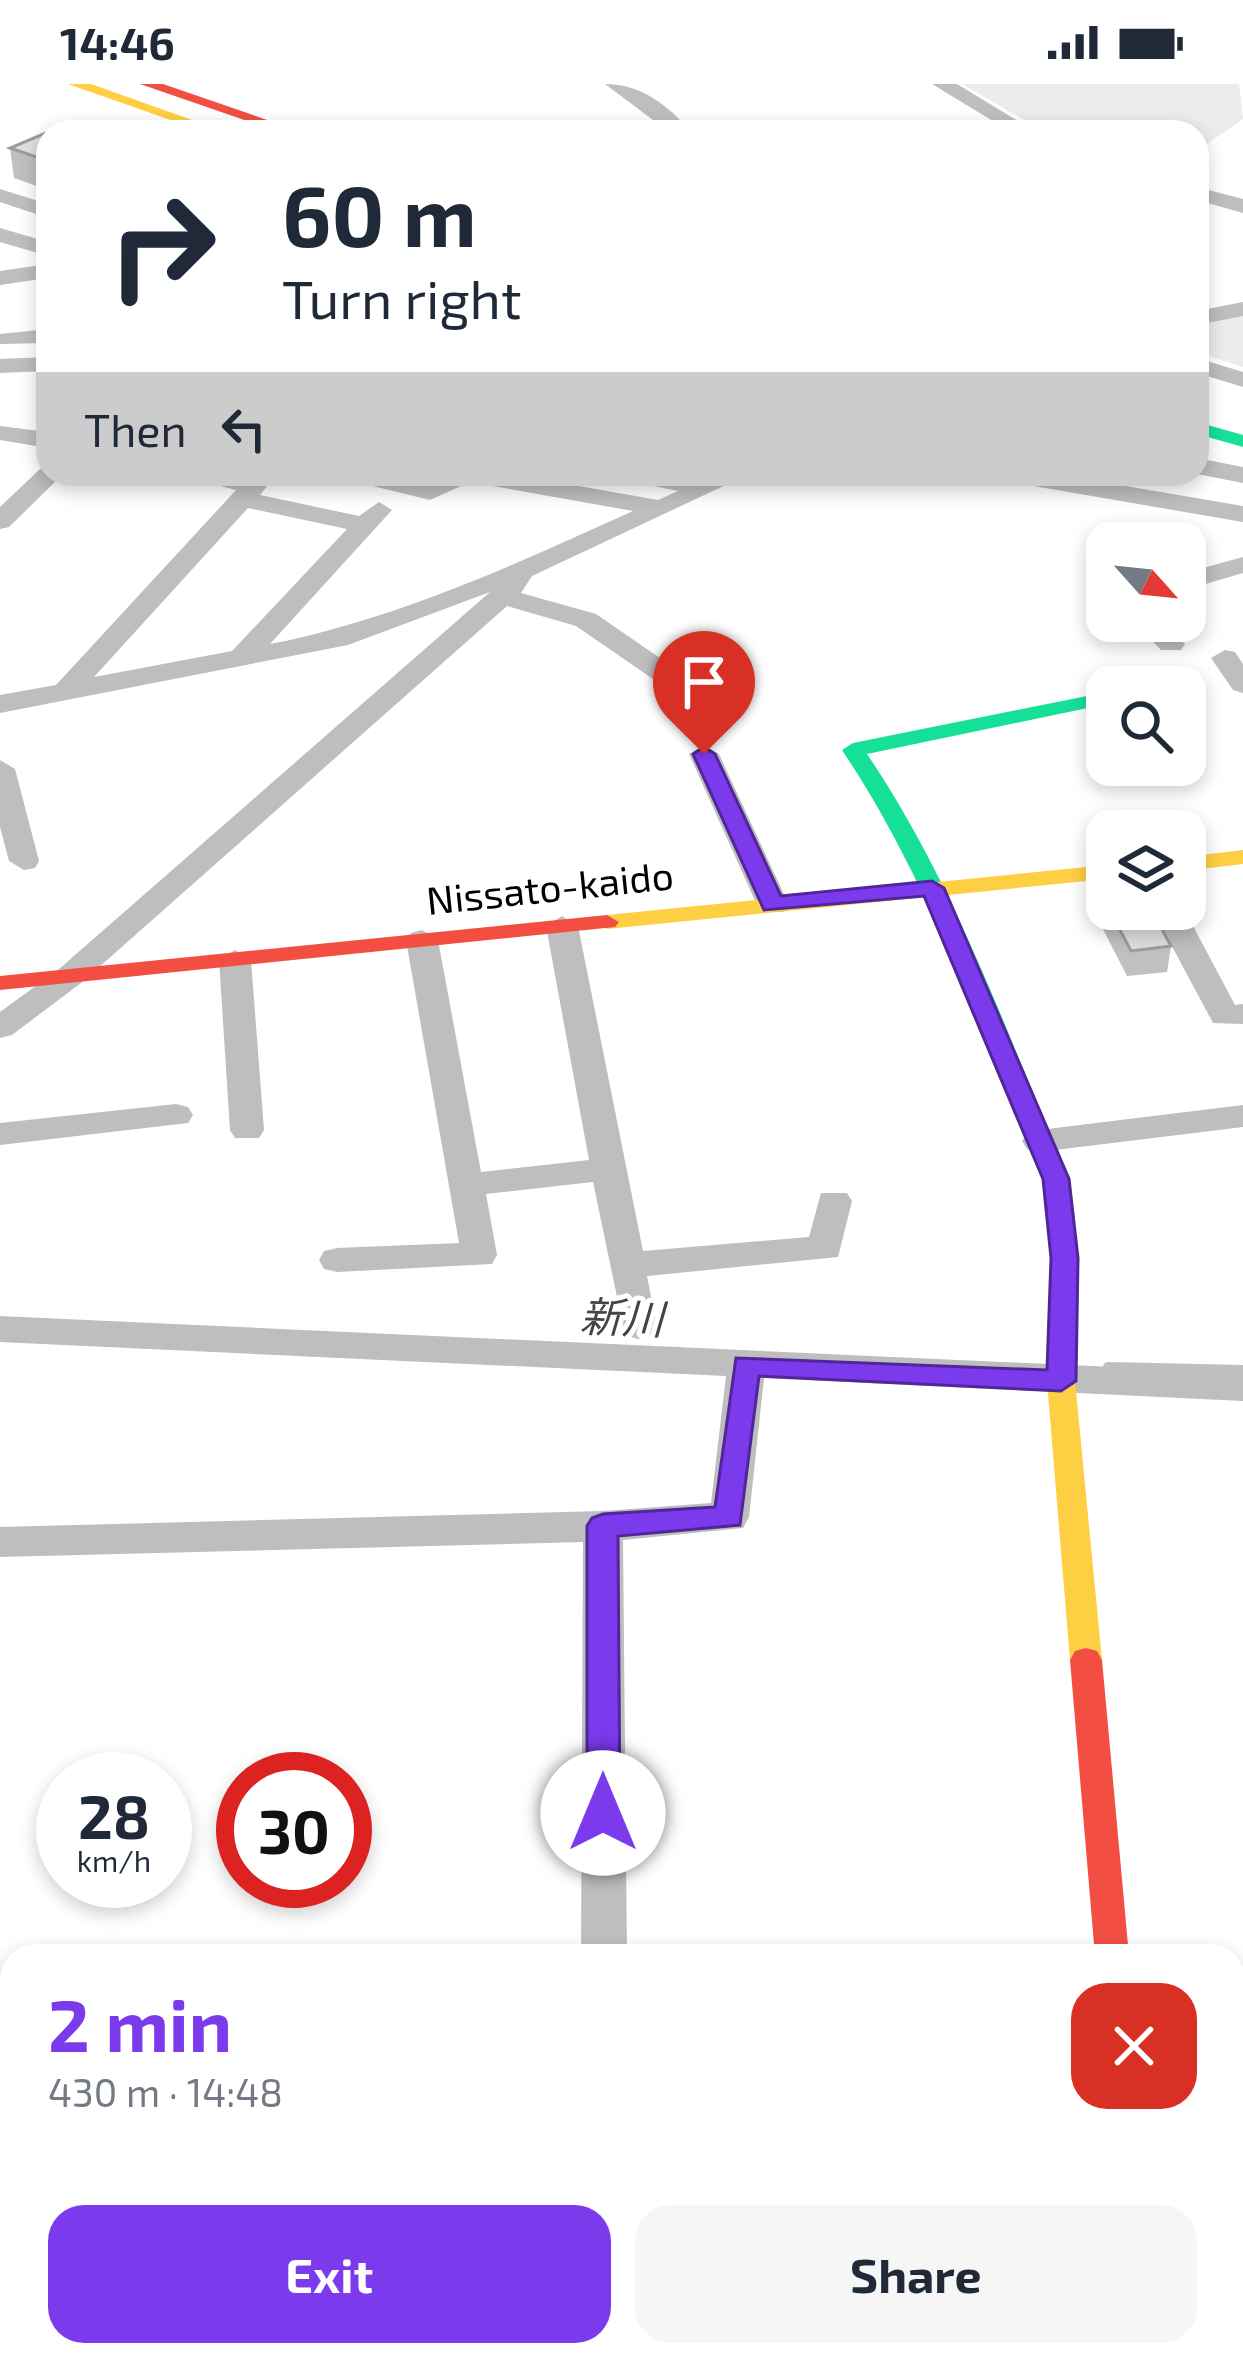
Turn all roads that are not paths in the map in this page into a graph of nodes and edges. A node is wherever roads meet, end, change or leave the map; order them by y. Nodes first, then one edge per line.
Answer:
1 (76, 84) edge
2 (148, 84) edge
3 (615, 84) edge
4 (942, 84) edge
5 (183, 120) edge
6 (257, 120) edge
7 (668, 120) edge
8 (1005, 120) edge
9 (0, 195) edge
10 (1209, 196) edge
11 (1243, 206) edge
12 (36, 207) edge
13 (0, 235) edge
14 (36, 246) edge
15 (36, 274) edge
16 (0, 278) edge
17 (1243, 309) edge
18 (1209, 316) edge
19 (36, 337) edge
20 (7, 338) dead end
21 (36, 364) edge
22 (0, 367) edge
23 (36, 367) edge
24 (1209, 369) edge
25 (1243, 380) edge
26 (0, 396) edge
27 (1209, 404) edge
28 (1243, 414) edge
29 (1209, 432) edge
30 (0, 434) edge
31 (36, 438) edge
32 (1209, 441) edge
33 (1243, 445) edge
34 (1209, 469) edge
35 (1243, 476) edge
36 (36, 486) edge
37 (250, 486) edge
38 (401, 486) edge
39 (406, 486) edge
40 (442, 486) edge
41 (536, 486) edge
42 (694, 486) edge
43 (709, 486) edge
44 (1080, 486) edge
45 (705, 488) junction
46 (242, 499) junction
47 (662, 508) junction
48 (1243, 514) edge
49 (0, 521) edge
50 (364, 525) junction
51 (1243, 565) edge
52 (531, 567) junction
53 (1206, 576) edge
54 (502, 596) junction
55 (1225, 658) dead end
56 (240, 659) junction
57 (676, 682) dead end
58 (1243, 683) edge
59 (65, 692) junction
60 (1086, 702) edge
61 (0, 704) edge
62 (704, 754) dead end
63 (0, 769) edge
64 (1243, 857) edge
65 (24, 861) dead end
66 (1206, 861) edge
67 (1086, 874) edge
68 (932, 888) junction
69 (773, 904) junction
70 (562, 926) junction
71 (1179, 930) edge
72 (422, 940) junction
73 (235, 960) junction
74 (70, 976) junction
75 (0, 983) edge
76 (1243, 1014) edge
77 (0, 1028) edge
78 (176, 1115) dead end
79 (1243, 1116) edge
80 (247, 1130) dead end
81 (0, 1134) edge
82 (1039, 1141) junction
83 (608, 1169) junction
84 (466, 1185) junction
85 (834, 1201) dead end
86 (337, 1260) dead end
87 (627, 1265) junction
88 (638, 1326) dead end
89 (0, 1328) edge
90 (746, 1366) junction
91 (1061, 1366) junction
92 (1243, 1387) edge
93 (603, 1526) junction
94 (0, 1542) edge
95 (604, 1944) edge
96 (1111, 1944) edge

1 - 5 main road
2 - 6 main road
3 - 7 street
4 - 8 street
9 - 12 street
10 - 11 street
13 - 14 street
15 - 16 street
17 - 18 street
19 - 20 street
21 - 22 street
23 - 26 street
24 - 25 street
27 - 28 main road
29 - 33 main road
30 - 31 street
32 - 33 main road
34 - 35 street
36 - 49 street
37 - 46 street
38 - 50 street
39 - 40 street
41 - 47 street
42 - 45 street
43 - 45 street
44 - 48 street
45 - 47 street
46 - 50 street
46 - 59 street
47 - 52 street
50 - 56 street
51 - 53 street
52 - 54 street
52 - 56 street
54 - 57 street
54 - 74 street
55 - 58 street
56 - 59 street
59 - 61 street
60 - 68 main road
62 - 69 street
63 - 65 street
64 - 66 main road
67 - 68 main road, Nissato-kaido
68 - 69 main road, Nissato-kaido
68 - 82 main road
69 - 70 main road, Nissato-kaido
70 - 72 main road, Nissato-kaido
70 - 83 street
71 - 76 street
72 - 73 main road, Nissato-kaido
72 - 84 street
73 - 74 main road, Nissato-kaido
73 - 80 street
74 - 75 main road, Nissato-kaido
74 - 77 street
78 - 81 street
79 - 82 street
82 - 91 main road
83 - 84 street
83 - 87 street
84 - 86 street
85 - 87 street
87 - 88 street
89 - 90 street
90 - 91 street
90 - 93 street
91 - 92 street
91 - 96 main road
93 - 94 street
93 - 95 street

